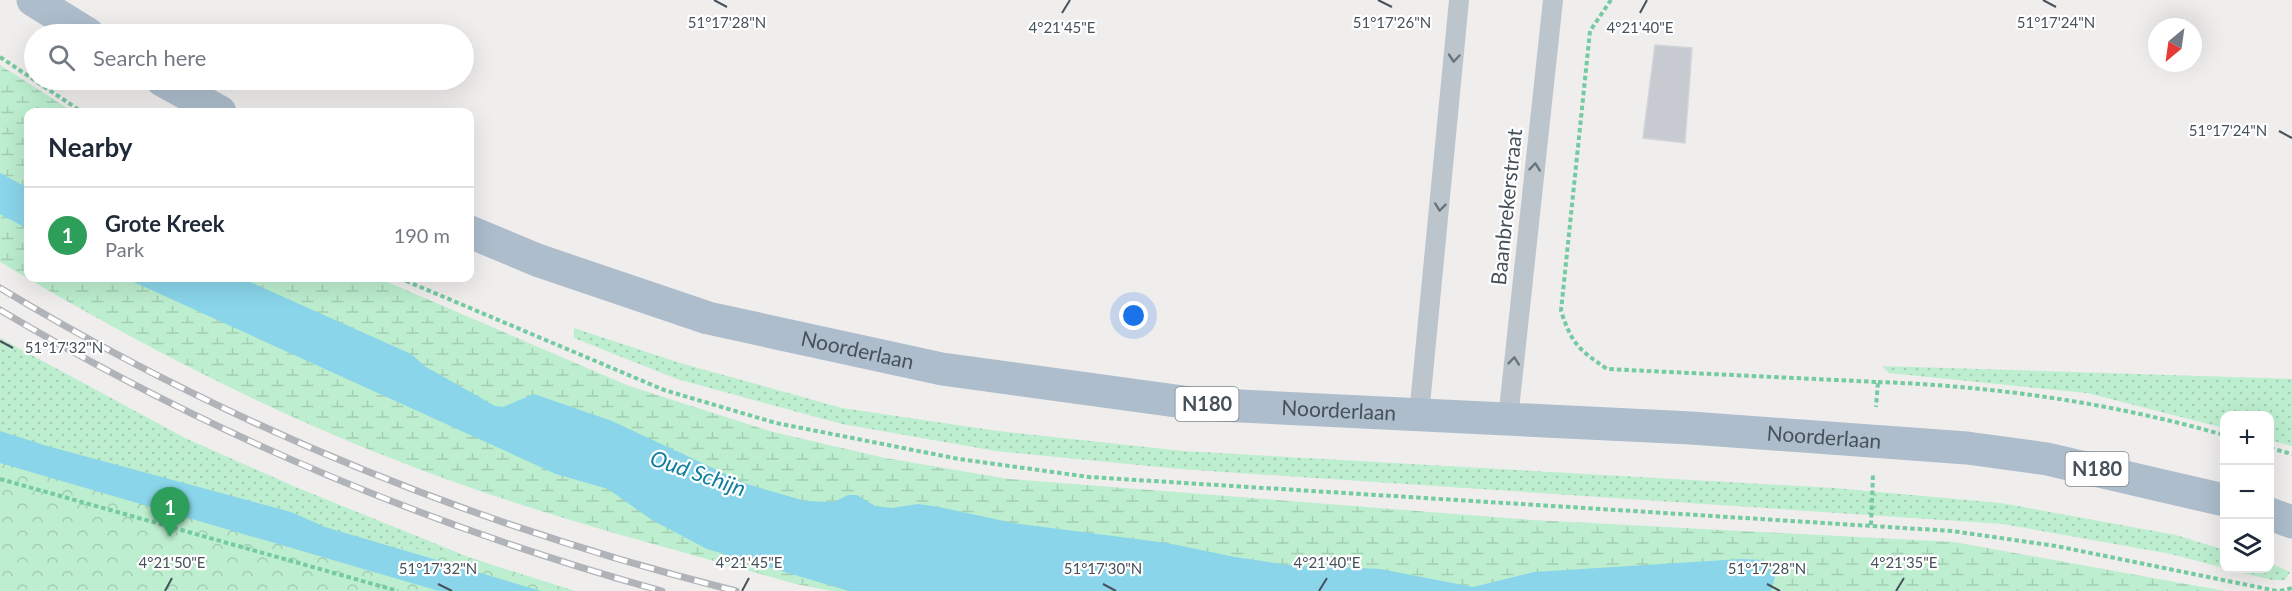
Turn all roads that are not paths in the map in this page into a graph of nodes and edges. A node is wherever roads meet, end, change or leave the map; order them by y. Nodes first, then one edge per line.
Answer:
1 (33, 0) edge
2 (1459, 0) edge
3 (1553, 0) edge
4 (72, 24) edge
5 (180, 90) edge
6 (213, 108) edge
7 (474, 234) edge
8 (1419, 415) junction
9 (1508, 419) junction
10 (2220, 499) edge
11 (2274, 515) edge
12 (2292, 522) edge

1 - 4 main road
2 -> 8 lane
9 -> 3 lane, Baanbrekerstraat
5 - 6 main road
7 - 8 main road, Noorderlaan / N180
8 - 9 main road, Noorderlaan / N180
9 - 10 main road, Noorderlaan / N180
11 - 12 main road

